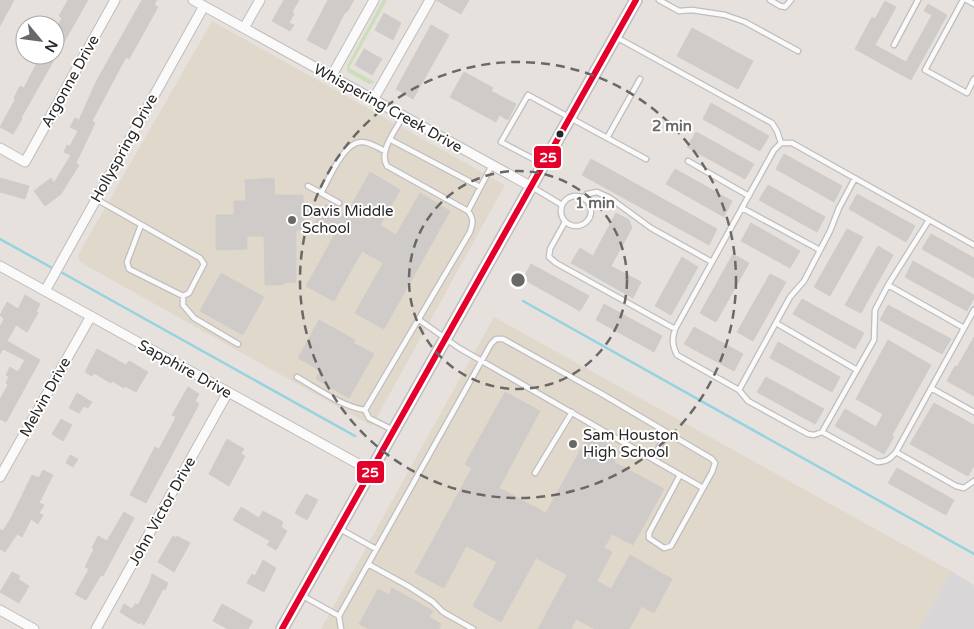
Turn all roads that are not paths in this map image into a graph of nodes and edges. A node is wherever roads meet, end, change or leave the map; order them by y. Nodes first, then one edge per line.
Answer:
1 (115, 0) edge
2 (193, 0) edge
3 (260, 0) edge
4 (374, 0) edge
5 (430, 0) edge
6 (636, 0) edge
7 (659, 0) edge
8 (770, 0) edge
9 (791, 0) edge
10 (918, 0) edge
11 (963, 0) edge
12 (967, 0) edge
13 (974, 4) edge
14 (204, 6) junction
15 (244, 28) junction
16 (616, 37) junction
17 (894, 45) dead end
18 (798, 51) dead end
19 (331, 77) junction
20 (640, 79) dead end
21 (974, 79) edge
22 (373, 100) junction
23 (403, 116) junction
24 (571, 118) junction
25 (607, 138) junction
26 (391, 140) junction
27 (781, 143) junction
28 (0, 148) edge
29 (384, 151) junction
30 (646, 159) dead end
31 (688, 161) dead end
32 (492, 165) junction
33 (544, 165) junction
34 (855, 178) junction
35 (308, 186) dead end
36 (532, 187) junction
37 (480, 188) junction
38 (321, 193) junction
39 (749, 196) junction
40 (583, 198) junction
41 (96, 199) junction
42 (339, 203) dead end
43 (562, 205) junction
44 (742, 208) junction
45 (468, 211) junction
46 (929, 220) junction
47 (565, 222) junction
48 (141, 225) junction
49 (974, 245) edge
50 (820, 250) junction
51 (712, 262) junction
52 (0, 266) edge
53 (888, 285) junction
54 (45, 291) junction
55 (183, 296) junction
56 (974, 310) edge
57 (91, 316) junction
58 (418, 319) junction
59 (776, 323) junction
60 (964, 328) junction
61 (675, 329) junction
62 (446, 339) junction
63 (238, 344) dead end
64 (482, 360) junction
65 (857, 370) junction
66 (297, 378) dead end
67 (931, 388) junction
68 (739, 390) junction
69 (228, 392) junction
70 (365, 410) junction
71 (572, 412) junction
72 (974, 412) edge
73 (393, 430) junction
74 (822, 432) junction
75 (667, 433) junction
76 (896, 452) junction
77 (652, 458) junction
78 (371, 471) junction
79 (535, 473) dead end
80 (680, 475) junction
81 (0, 477) edge
82 (974, 481) edge
83 (703, 488) junction
84 (338, 528) junction
85 (376, 550) junction
86 (368, 564) junction
87 (302, 595) junction
88 (0, 610) edge
89 (339, 616) junction
90 (34, 629) edge
91 (96, 629) edge
92 (282, 629) edge
93 (342, 629) edge
94 (474, 629) edge

1 - 28 street, Argonne Drive
2 - 14 street
3 - 15 street
4 - 19 street
5 - 22 street
6 - 16 main road
7 - 18 lane
8 - 9 lane
10 - 17 lane
11 - 21 lane
12 - 13 lane
14 - 15 street, Whispering Creek Drive
14 - 41 street, Hollyspring Drive
15 - 19 street, Whispering Creek Drive
16 - 24 main road
16 - 27 lane
19 - 22 street, Whispering Creek Drive
20 - 25 lane
22 - 23 street, Whispering Creek Drive
23 - 26 lane
23 - 32 street, Whispering Creek Drive
24 - 25 lane
24 - 33 main road
24 - 33 lane
25 - 30 lane
26 - 29 lane
26 - 37 lane
27 - 34 lane
27 - 39 lane
29 - 38 lane
29 - 45 lane
31 - 39 lane
32 - 36 street, Whispering Creek Drive
32 - 37 lane
33 - 36 main road
34 - 46 lane
34 - 50 lane
35 - 38 lane
36 - 43 lane
36 - 62 main road
37 - 45 lane
38 - 42 lane
39 - 44 lane
40 - 43 lane
40 - 47 lane
40 - 51 lane
41 - 48 lane
41 - 54 street, Hollyspring Drive
43 - 47 lane
44 - 50 lane
44 - 51 lane
45 - 58 lane
46 - 49 lane
46 - 53 lane
47 - 61 lane
48 - 55 lane
48 - 55 lane
50 - 59 lane
51 - 61 lane
52 - 54 street, Sapphire Drive
53 - 60 lane
53 - 65 lane
54 - 57 street, Sapphire Drive
55 - 63 lane
56 - 60 lane
57 - 69 street, Sapphire Drive
57 - 81 street, Melvin Drive
58 - 62 lane
58 - 70 lane
59 - 65 lane
59 - 68 lane
60 - 67 lane
61 - 68 lane
62 - 64 lane
62 - 73 main road
64 - 71 lane
64 - 75 lane
64 - 85 lane
65 - 74 lane
66 - 70 lane
67 - 72 lane
67 - 76 lane
68 - 74 lane
69 - 78 street, Sapphire Drive
69 - 91 street, John Victor Drive
70 - 73 lane
71 - 77 lane
71 - 79 lane
73 - 78 main road
74 - 76 lane
75 - 77 lane
75 - 83 lane
76 - 82 lane
77 - 80 lane
78 - 84 main road
80 - 83 lane
80 - 83 lane
84 - 85 lane
84 - 87 main road
85 - 86 lane
86 - 89 lane
86 - 94 lane
87 - 89 lane
87 - 92 main road
88 - 90 street
89 - 93 lane

